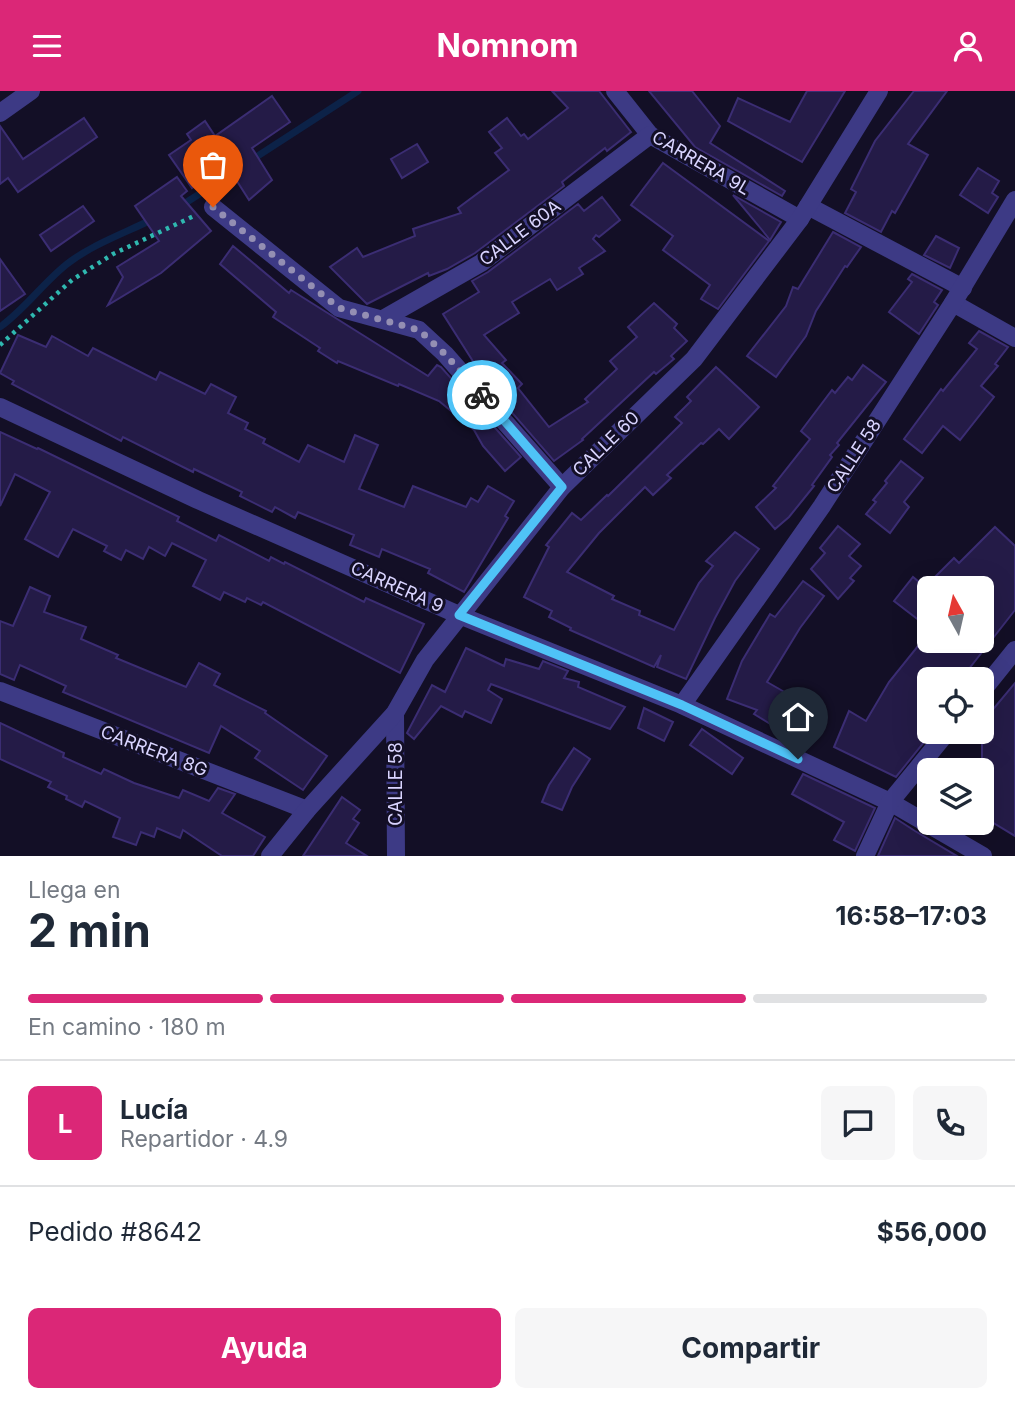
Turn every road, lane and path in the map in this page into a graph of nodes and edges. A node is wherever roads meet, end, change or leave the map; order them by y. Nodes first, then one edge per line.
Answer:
1 (31, 91) edge
2 (615, 91) edge
3 (879, 91) edge
4 (0, 113) edge
5 (650, 135) junction
6 (1015, 200) edge
7 (213, 207) joint
8 (804, 213) junction
9 (958, 295) junction
10 (383, 319) junction
11 (1015, 338) edge
12 (0, 345) edge
13 (0, 407) edge
14 (562, 487) junction
15 (459, 615) junction
16 (1015, 650) edge
17 (994, 676) edge
18 (0, 691) edge
19 (682, 705) junction
20 (395, 713) junction
21 (937, 744) edge
22 (890, 802) junction
23 (307, 810) junction
24 (270, 856) edge
25 (396, 856) edge
26 (865, 856) edge
27 (983, 856) edge

1 - 4 street
2 - 5 street, CARRERA 9L
3 - 8 street, CALLE 60
5 - 8 street, CARRERA 9L
5 - 10 street, CALLE 60A
6 - 9 street, CALLE 58
7 - 10 street
7 - 12 path
8 - 9 street, CARRERA 9L
8 - 14 street, CALLE 60
9 - 11 street
9 - 19 street, CALLE 58
10 - 14 street
13 - 15 street, CARRERA 9
14 - 15 street, CALLE 60
15 - 19 street, CARRERA 9
15 - 20 street, CALLE 60
16 - 17 street
18 - 23 street, CARRERA 8G
19 - 22 street, CARRERA 9
20 - 23 street, CALLE 60
20 - 25 street, CALLE 58
21 - 22 street
22 - 26 street
22 - 27 street, CARRERA 9
23 - 24 street, CALLE 60

